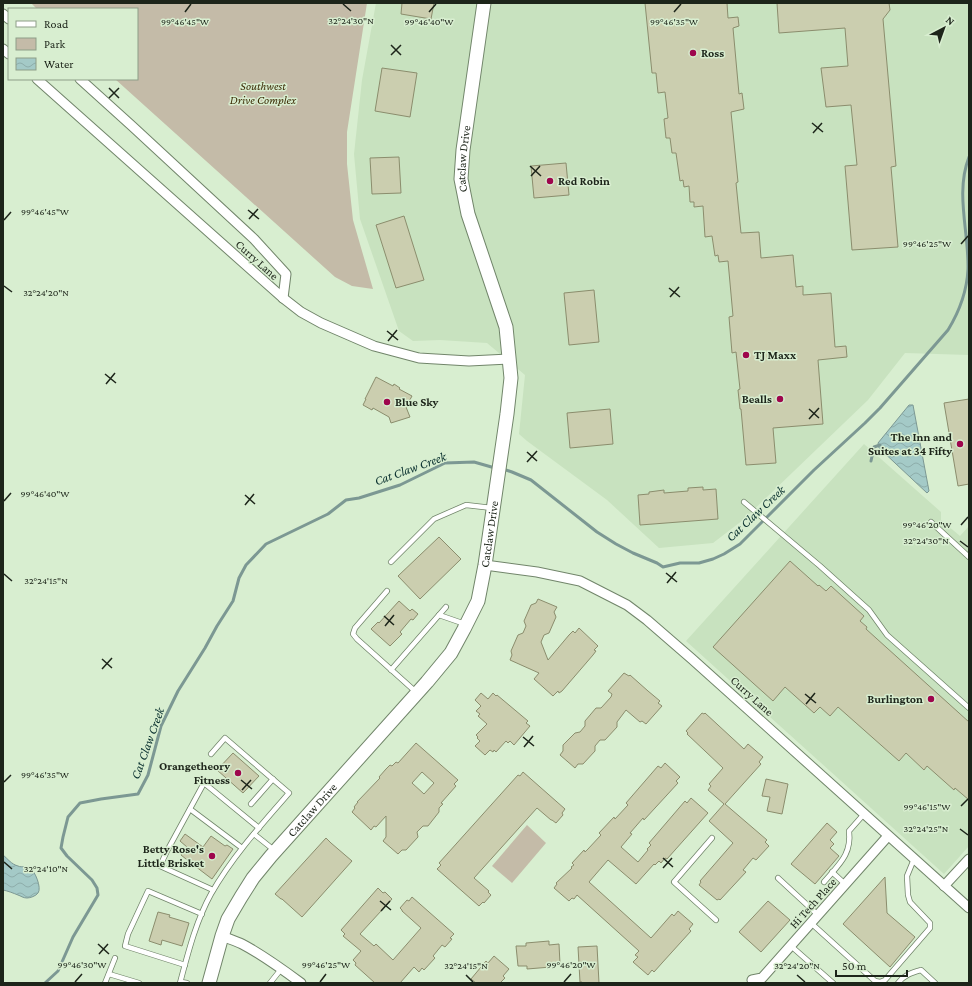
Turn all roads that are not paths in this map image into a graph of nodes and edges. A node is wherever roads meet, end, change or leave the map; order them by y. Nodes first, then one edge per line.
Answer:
1 (484, 3) edge
2 (38, 80) edge
3 (81, 80) edge
4 (283, 298) junction
5 (509, 359) junction
6 (744, 502) dead end
7 (493, 508) junction
8 (931, 522) dead end
9 (969, 556) edge
10 (391, 562) dead end
11 (485, 565) junction
12 (387, 591) dead end
13 (446, 607) dead end
14 (439, 615) junction
15 (466, 624) junction
16 (391, 670) junction
17 (417, 693) junction
18 (969, 708) edge
19 (211, 754) dead end
20 (273, 779) junction
21 (251, 804) dead end
22 (190, 809) junction
23 (864, 814) junction
24 (259, 828) junction
25 (254, 834) junction
26 (888, 836) junction
27 (712, 838) dead end
28 (242, 848) junction
29 (275, 852) junction
30 (914, 859) junction
31 (969, 859) edge
32 (832, 872) junction
33 (778, 878) dead end
34 (824, 882) dead end
35 (845, 884) junction
36 (944, 886) junction
37 (213, 890) junction
38 (969, 908) edge
39 (202, 914) junction
40 (818, 915) junction
41 (716, 920) dead end
42 (811, 923) junction
43 (222, 936) junction
44 (791, 946) junction
45 (115, 958) dead end
46 (185, 965) junction
47 (282, 968) junction
48 (109, 974) junction
49 (180, 982) edge
50 (751, 982) edge
51 (105, 983) edge
52 (138, 983) edge
53 (187, 983) edge
54 (209, 983) edge
55 (270, 983) edge
56 (301, 983) edge
57 (833, 983) edge
58 (898, 983) edge
59 (935, 983) edge

1 - 5 street, Catclaw Drive
2 - 4 street, Curry Lane
3 - 4 street
4 - 5 street, Curry Lane
5 - 7 street, Catclaw Drive
6 - 18 lane
7 - 10 lane
7 - 11 street, Catclaw Drive
8 - 9 lane
11 - 15 street, Catclaw Drive
11 - 23 street, Curry Lane
12 - 16 lane
13 - 14 lane
14 - 15 lane
14 - 16 lane
15 - 17 street, Catclaw Drive
16 - 17 lane
17 - 29 street, Catclaw Drive
19 - 20 lane
20 - 21 lane
20 - 24 lane
22 - 24 lane
22 - 28 lane
22 - 37 lane
23 - 26 street, Curry Lane
23 - 32 lane
24 - 25 lane
25 - 28 lane
25 - 29 lane
26 - 30 street, Curry Lane
26 - 35 street, Hi Tech Place
27 - 41 lane
28 - 37 lane
29 - 43 street, Catclaw Drive
30 - 36 street, Curry Lane
30 - 42 lane
31 - 36 street
32 - 34 lane
32 - 35 lane
33 - 40 lane
35 - 40 street, Hi Tech Place
36 - 38 street, Curry Lane
37 - 39 lane
39 - 46 lane
39 - 46 lane
40 - 42 street, Hi Tech Place
42 - 44 street, Hi Tech Place
43 - 47 street
43 - 54 street, Catclaw Drive
44 - 50 street, Hi Tech Place
44 - 57 lane
45 - 48 lane
46 - 49 lane
47 - 55 lane
47 - 56 street
48 - 51 lane
48 - 52 lane
49 - 53 lane
58 - 59 lane

